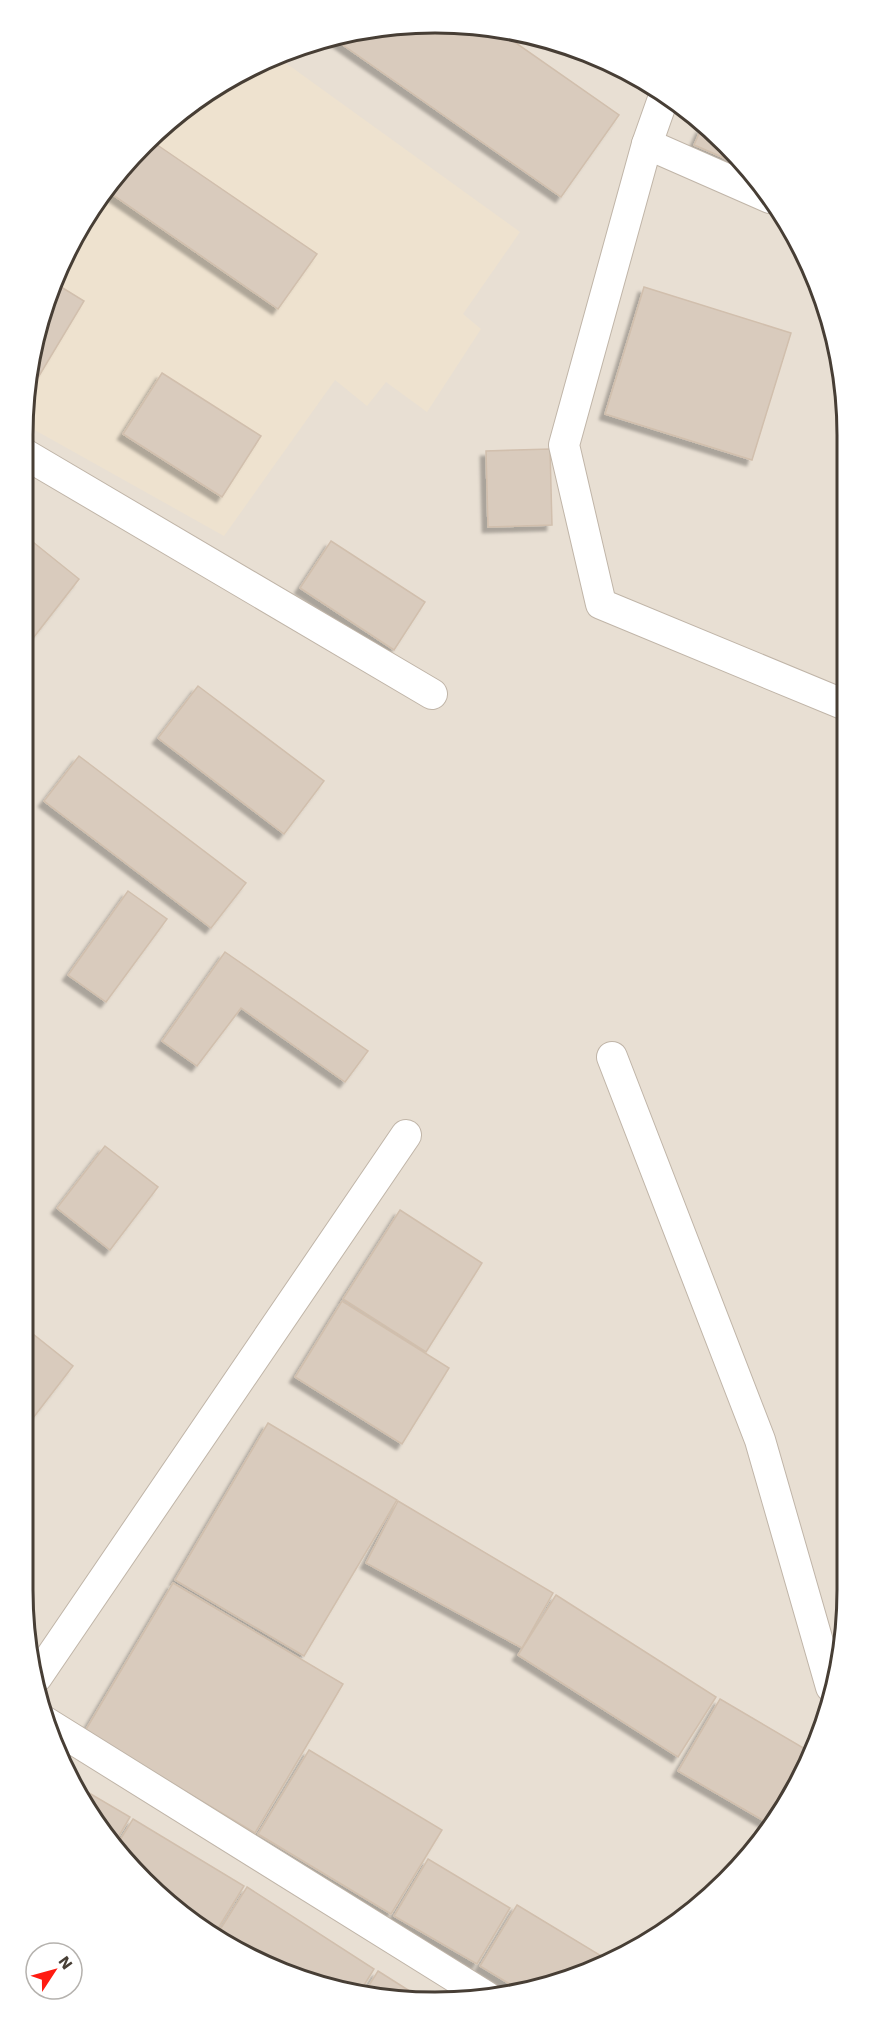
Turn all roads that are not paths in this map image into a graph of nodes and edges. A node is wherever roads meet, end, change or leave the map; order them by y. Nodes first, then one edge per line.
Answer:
1 (661, 103) edge
2 (647, 144) junction
3 (755, 191) edge
4 (33, 459) edge
5 (432, 694) dead end
6 (837, 702) edge
7 (612, 1057) dead end
8 (406, 1135) dead end
9 (42, 1670) edge
10 (827, 1675) edge
11 (58, 1730) edge
12 (476, 1990) edge

1 - 2 street
2 - 3 street
2 - 6 street
4 - 5 street
7 - 10 street
8 - 9 street
11 - 12 street

